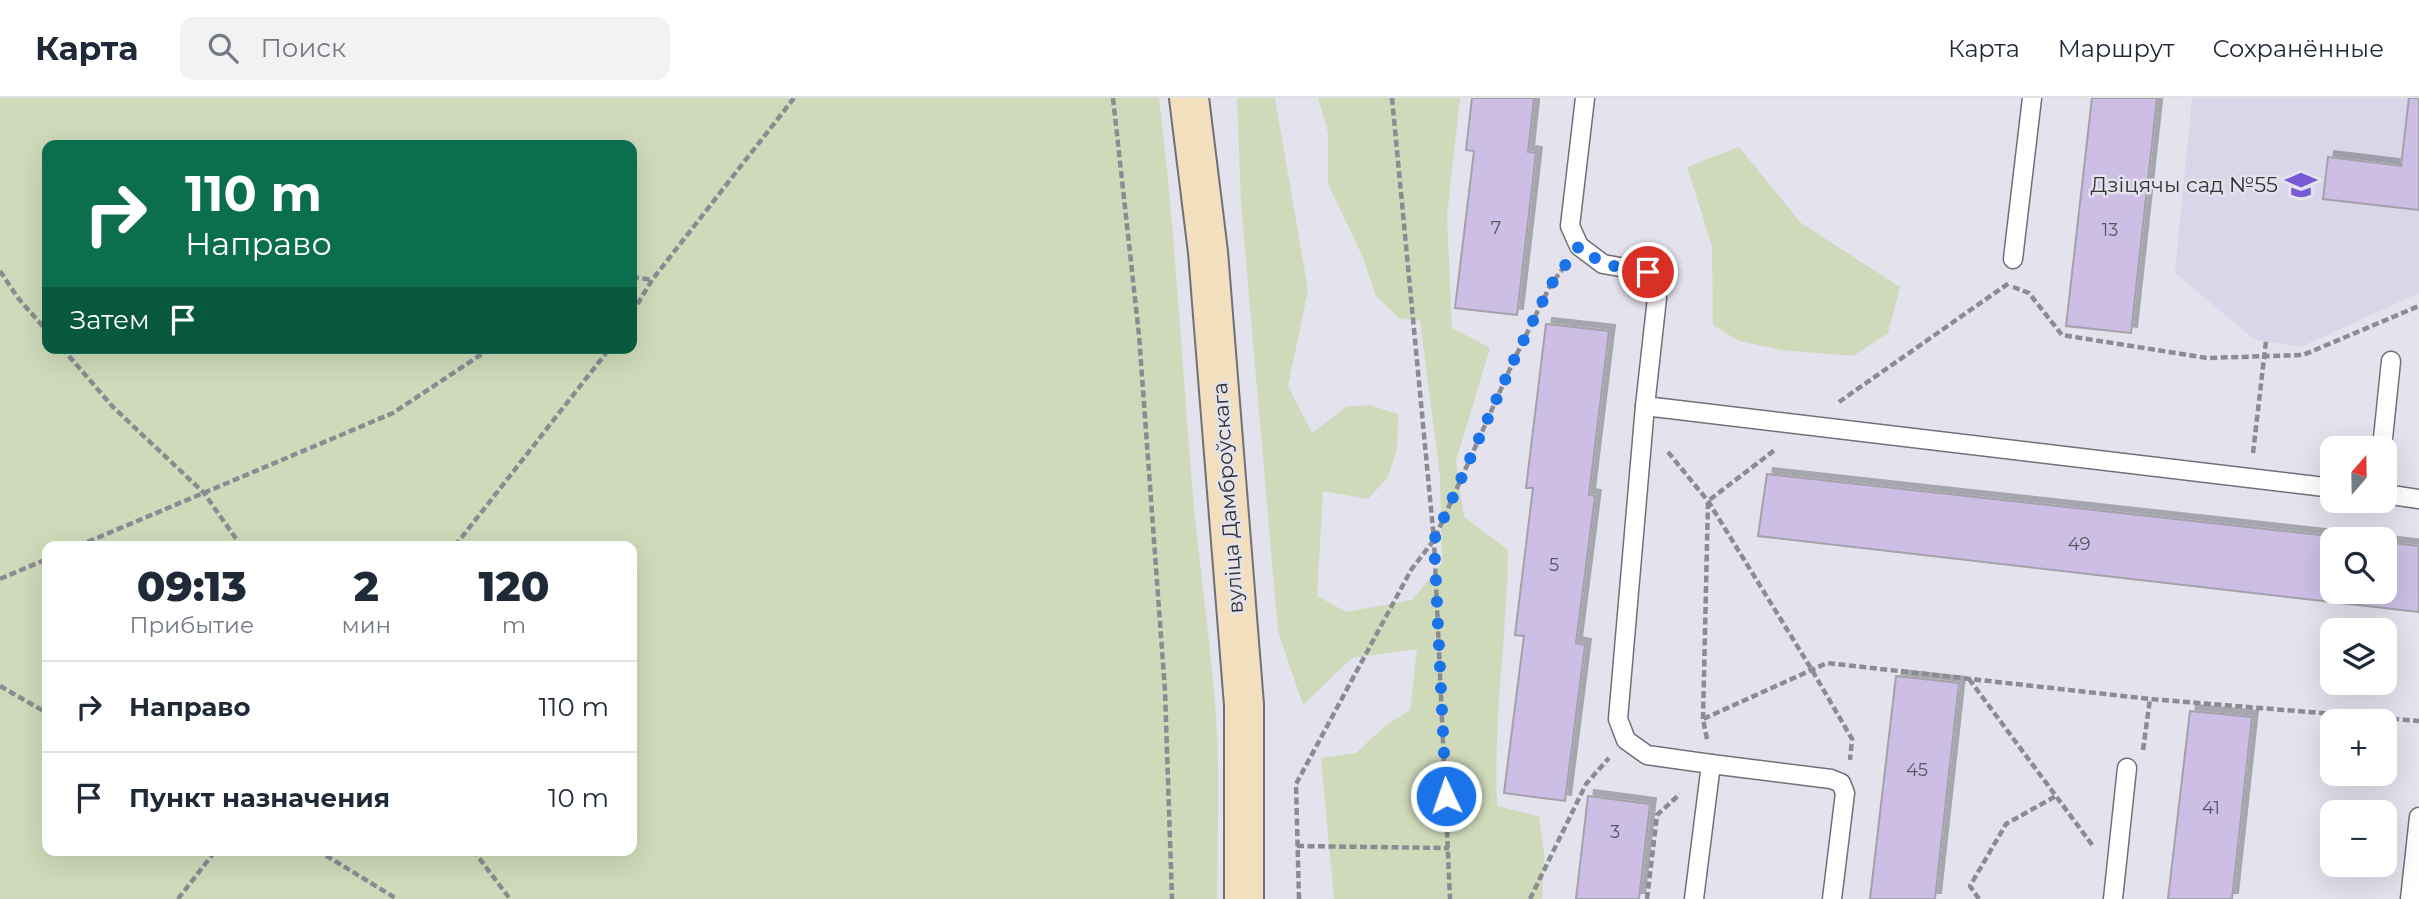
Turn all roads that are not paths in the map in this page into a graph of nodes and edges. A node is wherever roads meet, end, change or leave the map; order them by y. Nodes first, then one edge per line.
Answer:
1 (1189, 98) edge
2 (1585, 98) edge
3 (2032, 98) edge
4 (2012, 259) road end
5 (2391, 361) dead end
6 (1644, 414) junction
7 (2383, 436) edge
8 (2320, 486) edge
9 (2398, 496) edge
10 (2419, 499) edge
11 (1711, 764) junction
12 (2127, 768) road end
13 (2419, 817) edge
14 (1244, 899) edge
15 (1694, 899) edge
16 (1832, 899) edge
17 (2113, 899) edge
18 (2410, 899) edge

1 - 14 main road, вуліца Дамброўскага
2 - 6 lane
3 - 4 lane
5 - 7 lane
6 - 8 lane
6 - 11 lane
9 - 10 lane
11 - 15 lane
11 - 16 lane
12 - 17 lane
13 - 18 lane

